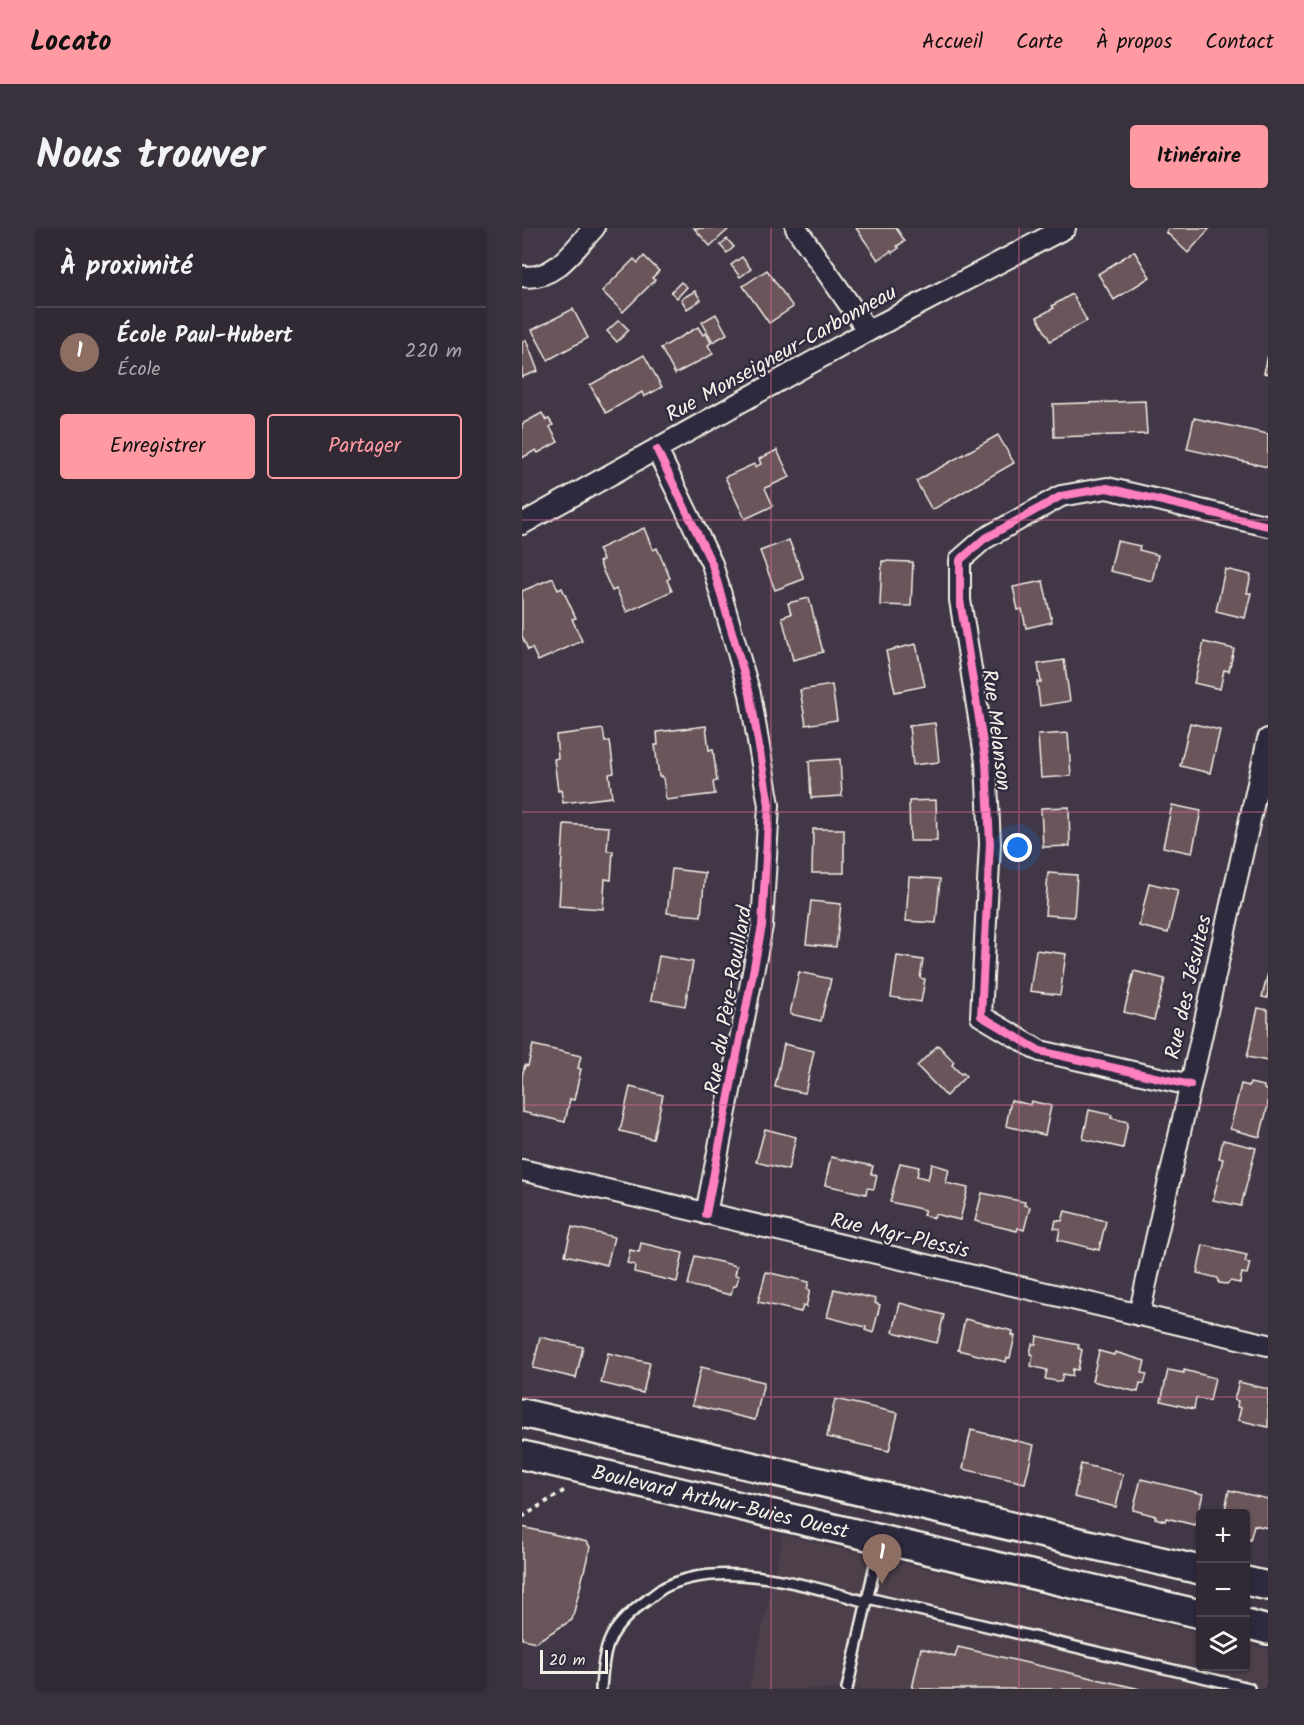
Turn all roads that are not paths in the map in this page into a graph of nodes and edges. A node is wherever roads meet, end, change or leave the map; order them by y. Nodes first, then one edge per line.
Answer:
1 (594, 228) edge
2 (796, 228) edge
3 (1065, 228) edge
4 (522, 276) edge
5 (868, 331) junction
6 (657, 450) junction
7 (522, 524) edge
8 (1268, 526) edge
9 (1268, 740) edge
10 (1190, 1085) junction
11 (522, 1170) edge
12 (706, 1214) junction
13 (1139, 1315) junction
14 (1268, 1345) edge
15 (522, 1413) edge
16 (522, 1455) edge
17 (882, 1538) junction
18 (1196, 1569) edge
19 (1250, 1582) edge
20 (1268, 1586) edge
21 (867, 1600) junction
22 (1196, 1613) edge
23 (1250, 1625) edge
24 (1268, 1630) edge
25 (1250, 1688) edge
26 (601, 1689) edge
27 (847, 1689) edge

1 - 4 street
2 - 5 street
3 - 5 street, Rue Monseigneur-Carbonneau
5 - 6 street, Rue Monseigneur-Carbonneau
6 - 7 street, Rue Monseigneur-Carbonneau
6 - 12 street, Rue du Père-Rouillard
8 - 10 street, Rue Melanson
9 - 10 street, Rue des Jésuites
10 - 13 street, Rue des Jésuites
11 - 12 street, Rue Mgr-Plessis
12 - 13 street, Rue Mgr-Plessis
13 - 14 street, Rue Mgr-Plessis
15 - 18 street, Boulevard Arthur-Buies Ouest
16 - 17 street, Boulevard Arthur-Buies Ouest
17 - 21 lane
17 - 22 street, Boulevard Arthur-Buies Ouest
19 - 20 street
21 - 25 lane
21 - 26 lane
21 - 27 lane
23 - 24 street

